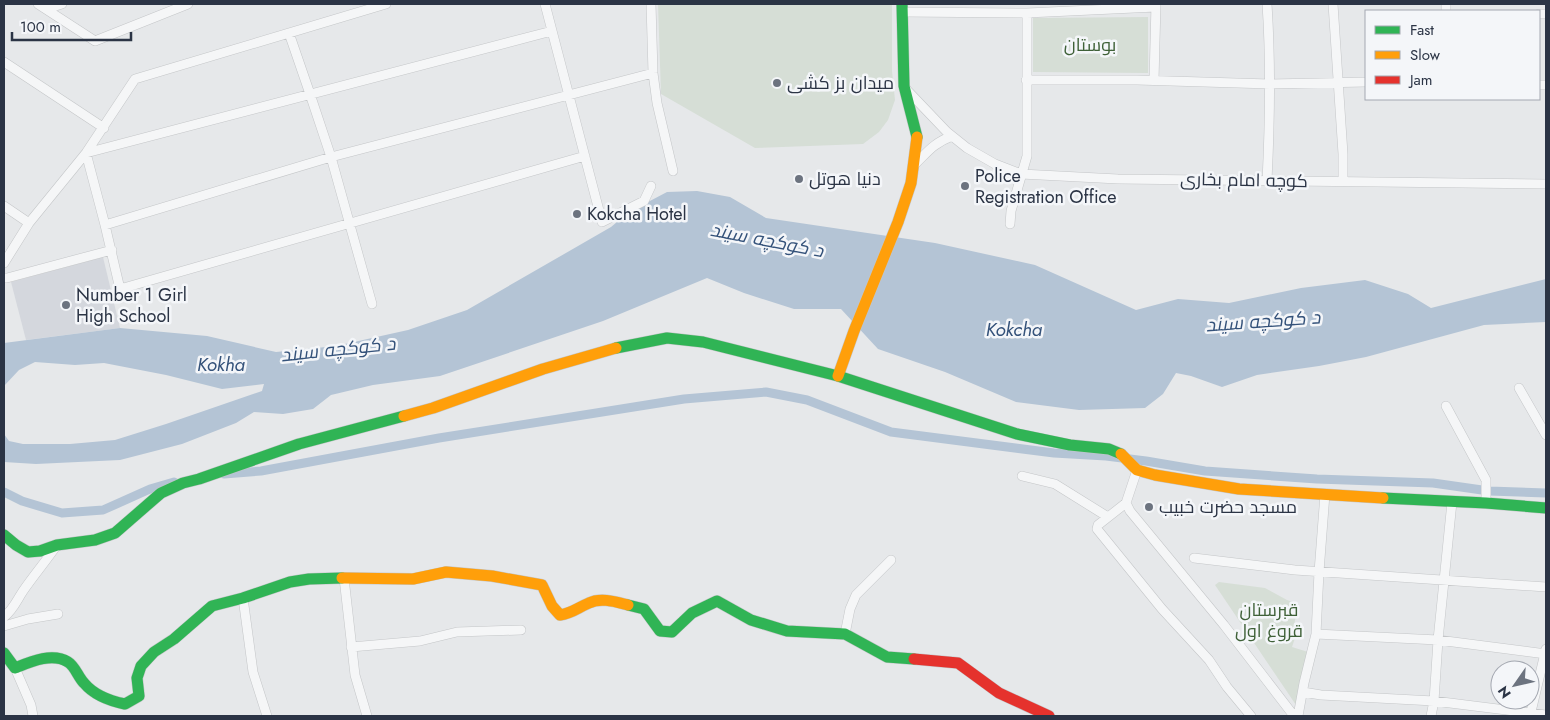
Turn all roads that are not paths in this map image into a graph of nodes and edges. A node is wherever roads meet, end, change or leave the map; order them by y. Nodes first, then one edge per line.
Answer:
1 (38, 4) edge
2 (62, 4) edge
3 (188, 4) edge
4 (386, 4) edge
5 (545, 4) edge
6 (651, 4) edge
7 (1267, 4) edge
8 (1333, 4) edge
9 (1156, 6) edge
10 (902, 8) edge
11 (46, 9) junction
12 (1027, 13) junction
13 (552, 31) junction
14 (289, 33) junction
15 (4, 62) edge
16 (653, 73) junction
17 (1026, 80) junction
18 (1154, 80) junction
19 (1365, 82) edge
20 (1339, 83) junction
21 (1270, 84) junction
22 (904, 86) junction
23 (310, 94) junction
24 (569, 96) junction
25 (104, 128) junction
26 (952, 136) junction
27 (86, 153) junction
28 (585, 156) junction
29 (330, 157) junction
30 (913, 166) junction
31 (674, 171) dead end
32 (1021, 174) junction
33 (1268, 180) junction
34 (1343, 182) junction
35 (1546, 184) edge
36 (651, 186) dead end
37 (4, 206) edge
38 (29, 223) junction
39 (348, 223) junction
40 (105, 224) junction
41 (1010, 224) dead end
42 (112, 250) junction
43 (4, 262) edge
44 (4, 278) edge
45 (372, 304) dead end
46 (838, 376) junction
47 (1519, 388) dead end
48 (1446, 406) dead end
49 (1546, 435) edge
50 (1137, 470) junction
51 (1022, 476) dead end
52 (1325, 494) junction
53 (1486, 499) junction
54 (1452, 502) junction
55 (1126, 503) junction
56 (1546, 508) edge
57 (1108, 517) junction
58 (4, 535) edge
59 (57, 545) junction
60 (1194, 558) dead end
61 (891, 560) dead end
62 (1319, 572) junction
63 (344, 578) junction
64 (1445, 581) junction
65 (1546, 587) edge
66 (243, 598) junction
67 (58, 614) dead end
68 (4, 617) edge
69 (4, 626) edge
70 (521, 630) dead end
71 (846, 634) junction
72 (1316, 634) junction
73 (1438, 640) junction
74 (351, 647) junction
75 (1546, 652) edge
76 (4, 653) edge
77 (14, 668) junction
78 (1303, 692) junction
79 (1434, 700) junction
80 (1530, 715) edge
81 (1546, 715) edge
82 (32, 716) edge
83 (268, 716) edge
84 (367, 716) edge
85 (1049, 716) edge
86 (1251, 716) edge
87 (1295, 716) edge
88 (1431, 716) edge

1 - 11 street
2 - 11 street
3 - 11 street
4 - 14 street
5 - 13 street
6 - 16 street
7 - 21 street
8 - 20 street
9 - 12 street
9 - 18 street
10 - 12 street
10 - 22 street
12 - 17 street
13 - 23 street
13 - 24 street
14 - 23 street
14 - 25 street
15 - 25 street
16 - 24 street
16 - 31 street
17 - 18 street
17 - 32 street
18 - 21 street
19 - 20 street
20 - 21 street
20 - 34 street
21 - 33 street
22 - 26 street, کوچه امام بخاری
22 - 30 street
23 - 27 street
23 - 29 street
24 - 28 street
24 - 29 street
25 - 27 street
26 - 30 street
26 - 32 street, کوچه امام بخاری
27 - 38 street
27 - 40 street
28 - 36 street
28 - 39 street
29 - 39 street
29 - 40 street
30 - 46 street
32 - 33 street, کوچه امام بخاری
32 - 41 street
33 - 34 street, کوچه امام بخاری
34 - 35 street, کوچه امام بخاری
37 - 38 street
38 - 43 street
39 - 42 street
39 - 45 street
40 - 42 street
42 - 44 street
46 - 50 street
46 - 59 street
47 - 49 street
48 - 53 street
50 - 52 street
50 - 55 street
51 - 57 street
52 - 54 street
52 - 62 street
53 - 54 street
53 - 56 street
54 - 64 street
55 - 57 street
55 - 87 street
57 - 86 street
58 - 59 street
59 - 68 street
60 - 62 street
61 - 71 street
62 - 64 street
62 - 72 street
63 - 66 street
63 - 71 street
63 - 74 street
64 - 65 street
64 - 73 street
66 - 77 street
66 - 83 street
67 - 69 street
70 - 74 street
71 - 85 street
72 - 73 street
72 - 78 street
73 - 75 street
73 - 79 street
74 - 84 street
75 - 80 street
76 - 77 street
77 - 82 street
78 - 79 street
78 - 87 street
79 - 80 street
79 - 88 street
80 - 81 street

